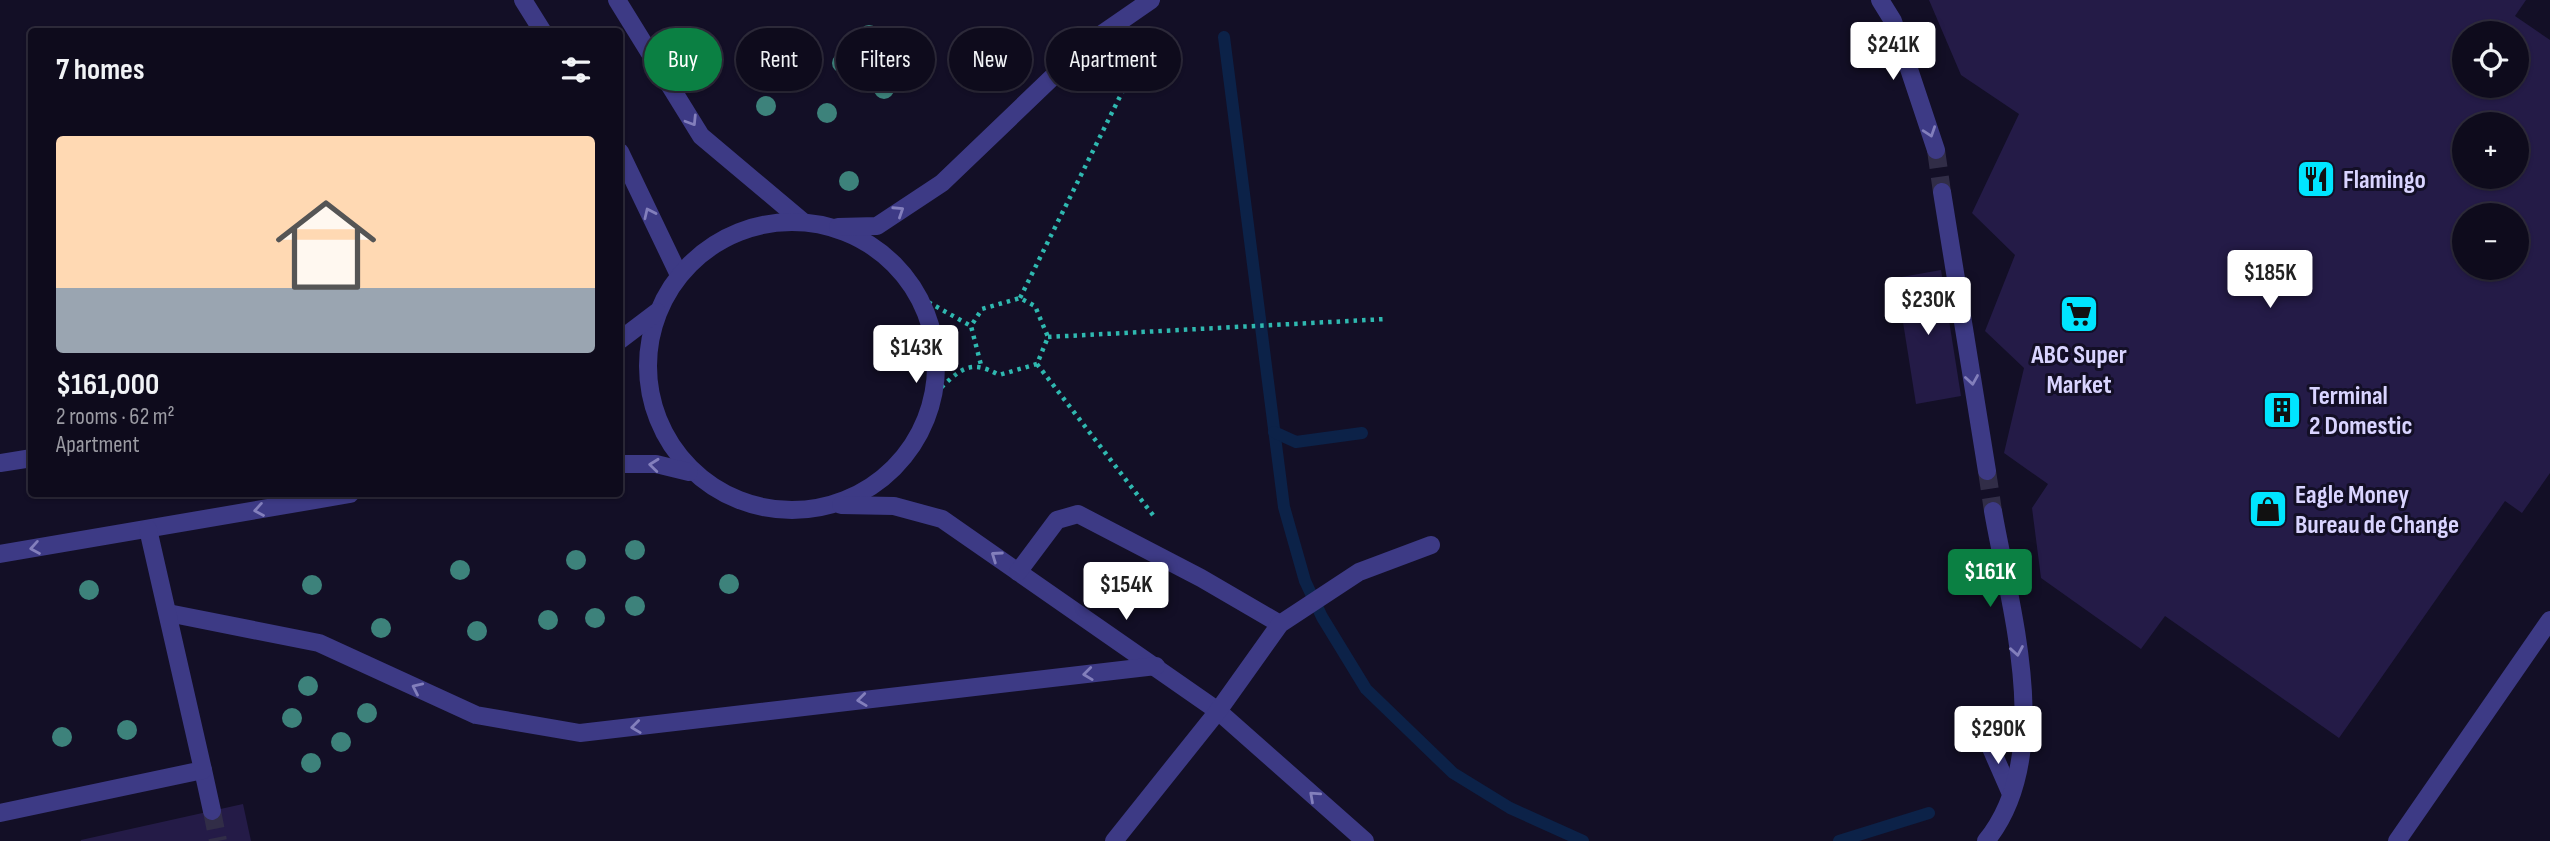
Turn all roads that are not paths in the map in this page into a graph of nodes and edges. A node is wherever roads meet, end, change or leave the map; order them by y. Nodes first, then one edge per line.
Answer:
1 (523, 0) edge
2 (617, 0) edge
3 (1151, 0) edge
4 (1880, 0) edge
5 (541, 28) edge
6 (1937, 150) tunnel mouth
7 (623, 158) edge
8 (1942, 192) tunnel mouth
9 (802, 220) junction
10 (835, 227) junction
11 (678, 275) junction
12 (657, 312) junction
13 (623, 338) edge
14 (28, 459) edge
15 (0, 463) edge
16 (623, 464) edge
17 (1987, 471) tunnel mouth
18 (688, 472) junction
19 (333, 497) edge
20 (841, 505) junction
21 (1993, 511) tunnel mouth
22 (148, 529) junction
23 (1431, 545) dead end
24 (0, 554) edge
25 (1018, 572) junction
26 (169, 613) junction
27 (2550, 620) edge
28 (1280, 624) junction
29 (1156, 666) junction
30 (1218, 711) junction
31 (1987, 739) dead end
32 (203, 770) junction
33 (2011, 794) junction
34 (212, 811) tunnel mouth
35 (0, 813) edge
36 (1114, 841) edge
37 (1365, 841) edge
38 (1986, 841) edge
39 (2397, 841) edge

1 - 5 street
2 -> 9 street
10 -> 3 street
4 -> 6 street
11 -> 7 street
8 -> 17 street
9 - 10 street
9 - 11 street
10 - 20 street
11 - 12 street
12 - 13 street
12 - 18 street
14 - 15 street
18 -> 16 street
18 - 20 street
19 -> 22 street
25 -> 20 street
21 -> 33 street
22 -> 24 street
22 - 26 street
23 - 28 street
25 - 28 street
25 - 29 street
29 -> 26 street
26 - 32 street
27 - 39 street
28 - 30 street
29 - 30 street
30 - 36 street
37 -> 30 street
31 - 33 street
32 - 34 street
32 - 35 street
33 - 38 street

